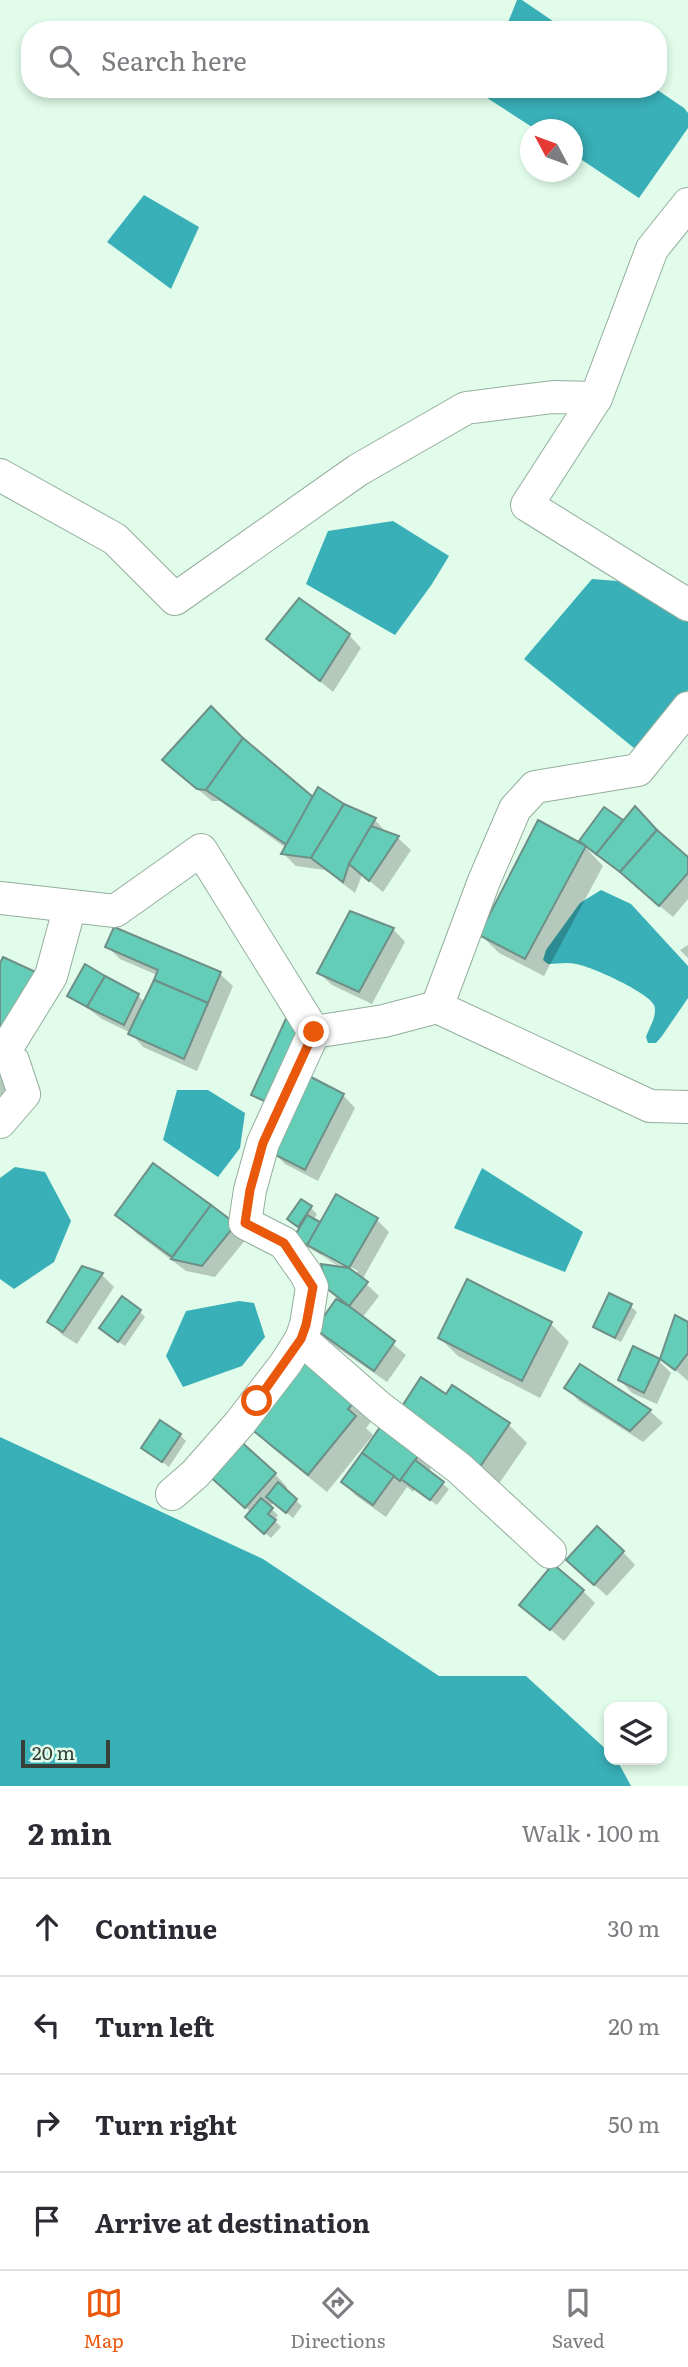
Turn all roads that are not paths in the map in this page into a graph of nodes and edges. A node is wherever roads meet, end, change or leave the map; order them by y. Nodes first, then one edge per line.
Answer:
1 (688, 204) edge
2 (596, 398) junction
3 (0, 475) edge
4 (688, 605) edge
5 (688, 708) edge
6 (0, 898) edge
7 (70, 906) junction
8 (437, 1007) junction
9 (314, 1032) junction
10 (688, 1107) edge
11 (0, 1122) edge
12 (301, 1339) junction
13 (172, 1494) dead end
14 (550, 1552) dead end

1 - 2 street
2 - 3 street
2 - 4 street
5 - 8 street
6 - 7 street
7 - 9 street
7 - 11 street
8 - 9 street
8 - 10 street
9 - 12 street
12 - 13 street
12 - 14 street

